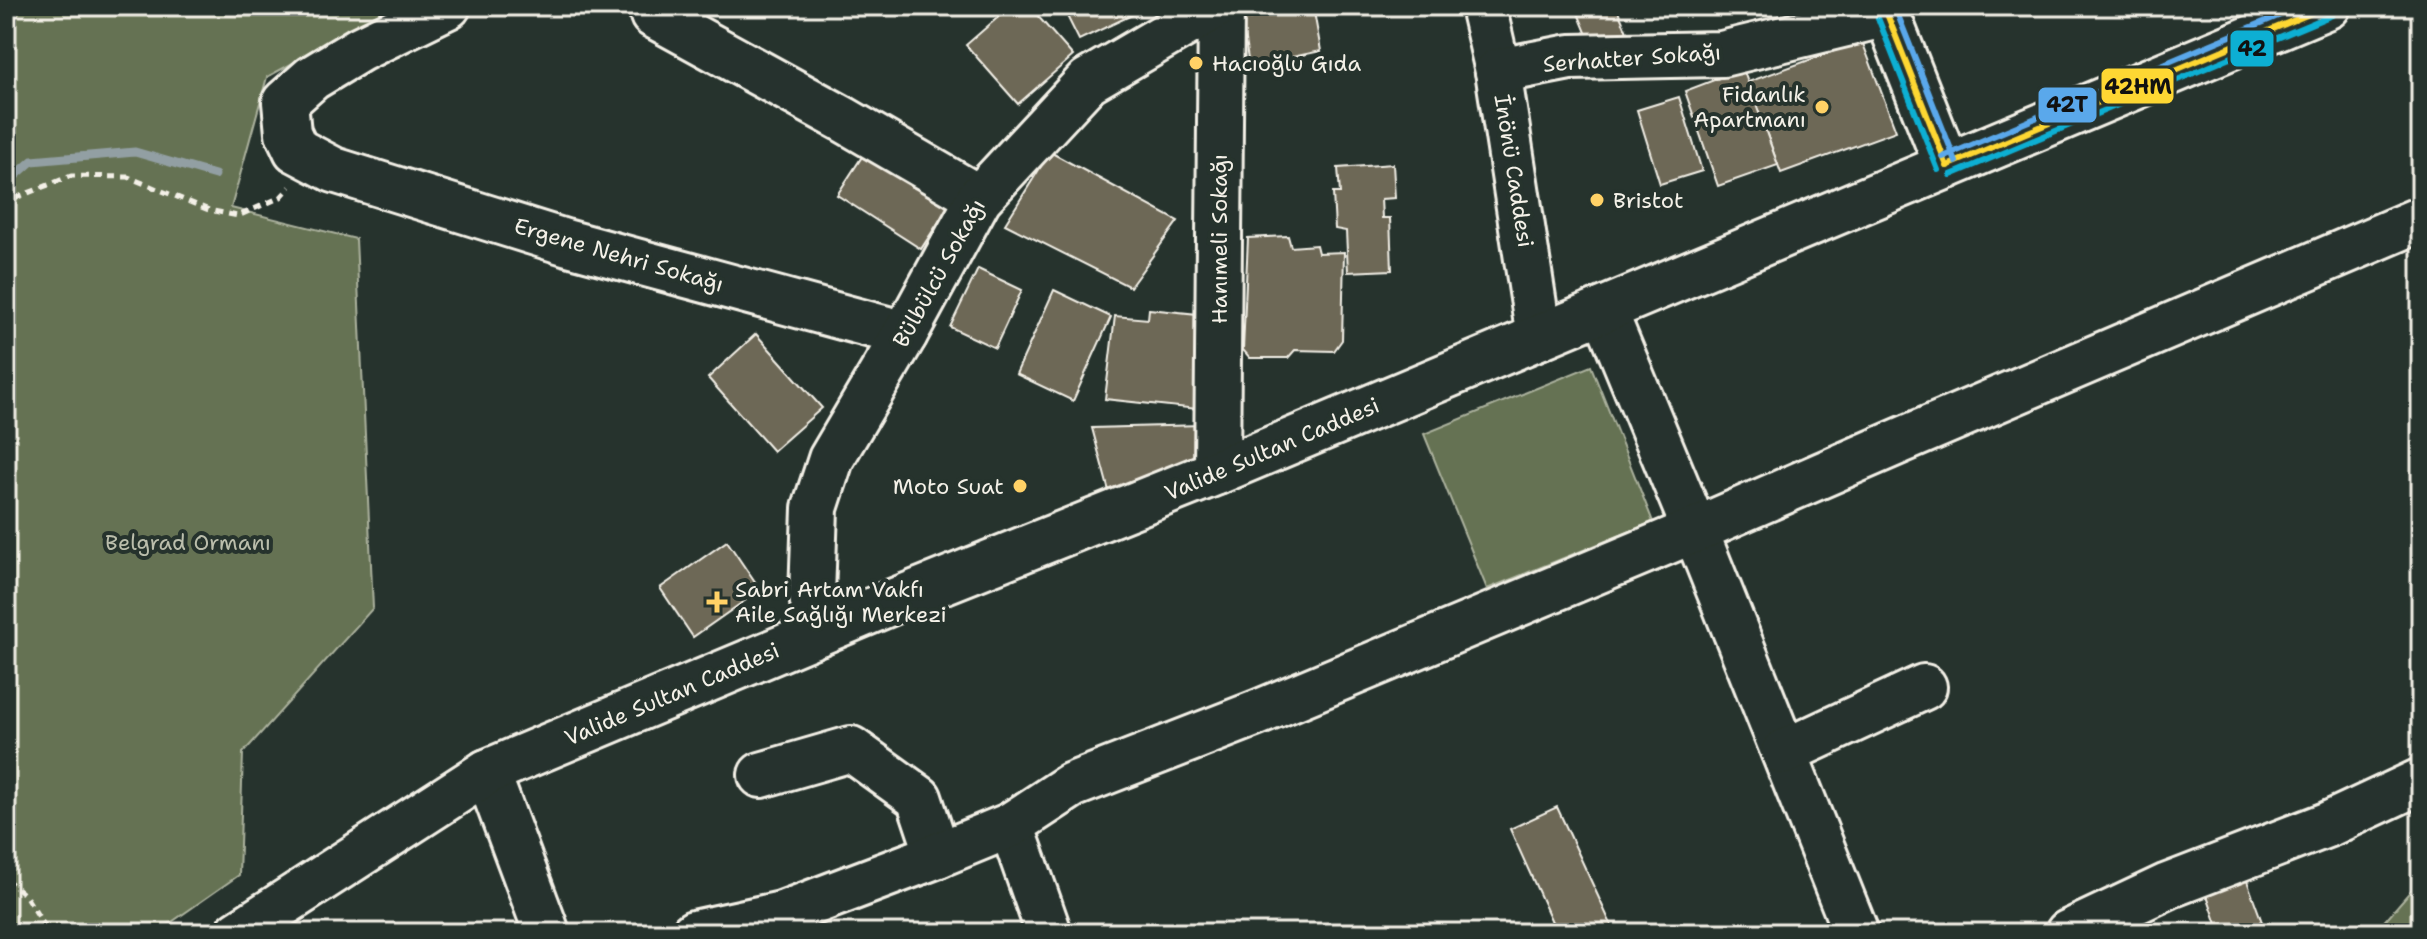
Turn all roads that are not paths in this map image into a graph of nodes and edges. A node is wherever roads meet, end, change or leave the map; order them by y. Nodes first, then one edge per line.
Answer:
1 (448, 6) edge
2 (1218, 6) edge
3 (1483, 6) edge
4 (2328, 6) edge
5 (1889, 10) edge
6 (653, 15) dead end
7 (1820, 17) edge
8 (1498, 71) junction
9 (1947, 166) junction
10 (979, 198) junction
11 (2421, 219) edge
12 (1604, 310) junction
13 (905, 334) junction
14 (1539, 337) junction
15 (1217, 472) junction
16 (1695, 530) junction
17 (818, 633) junction
18 (1924, 687) dead end
19 (1784, 752) junction
20 (487, 772) junction
21 (761, 775) dead end
22 (2421, 781) edge
23 (1011, 825) junction
24 (938, 855) junction
25 (238, 933) edge
26 (547, 933) edge
27 (694, 933) edge
28 (1049, 933) edge
29 (1856, 933) edge
30 (2068, 933) edge

1 - 13 street, Ergene Nehri Sokağı
2 - 10 street, Bülbülcü Sokağı
2 - 15 street, Hanımeli Sokağı
3 - 8 street, İnönü Caddesi
4 - 9 street, Valide Sultan Caddesi
5 - 7 street, Serhatter Sokağı
5 - 9 street, Serhatter Sokağı
6 - 10 street
7 - 8 street, Serhatter Sokağı
8 - 14 street, İnönü Caddesi
9 - 12 street, Valide Sultan Caddesi
10 - 13 street, Bülbülcü Sokağı
11 - 16 street
12 - 14 street, Valide Sultan Caddesi
12 - 16 street
13 - 17 street, Bülbülcü Sokağı
14 - 15 street, Valide Sultan Caddesi
15 - 17 street, Valide Sultan Caddesi
16 - 19 street
16 - 23 street
17 - 20 street, Valide Sultan Caddesi
18 - 19 street
19 - 29 street
20 - 25 street, Valide Sultan Caddesi
20 - 26 street
21 - 24 street
22 - 30 street
23 - 24 street
23 - 28 street
24 - 27 street

